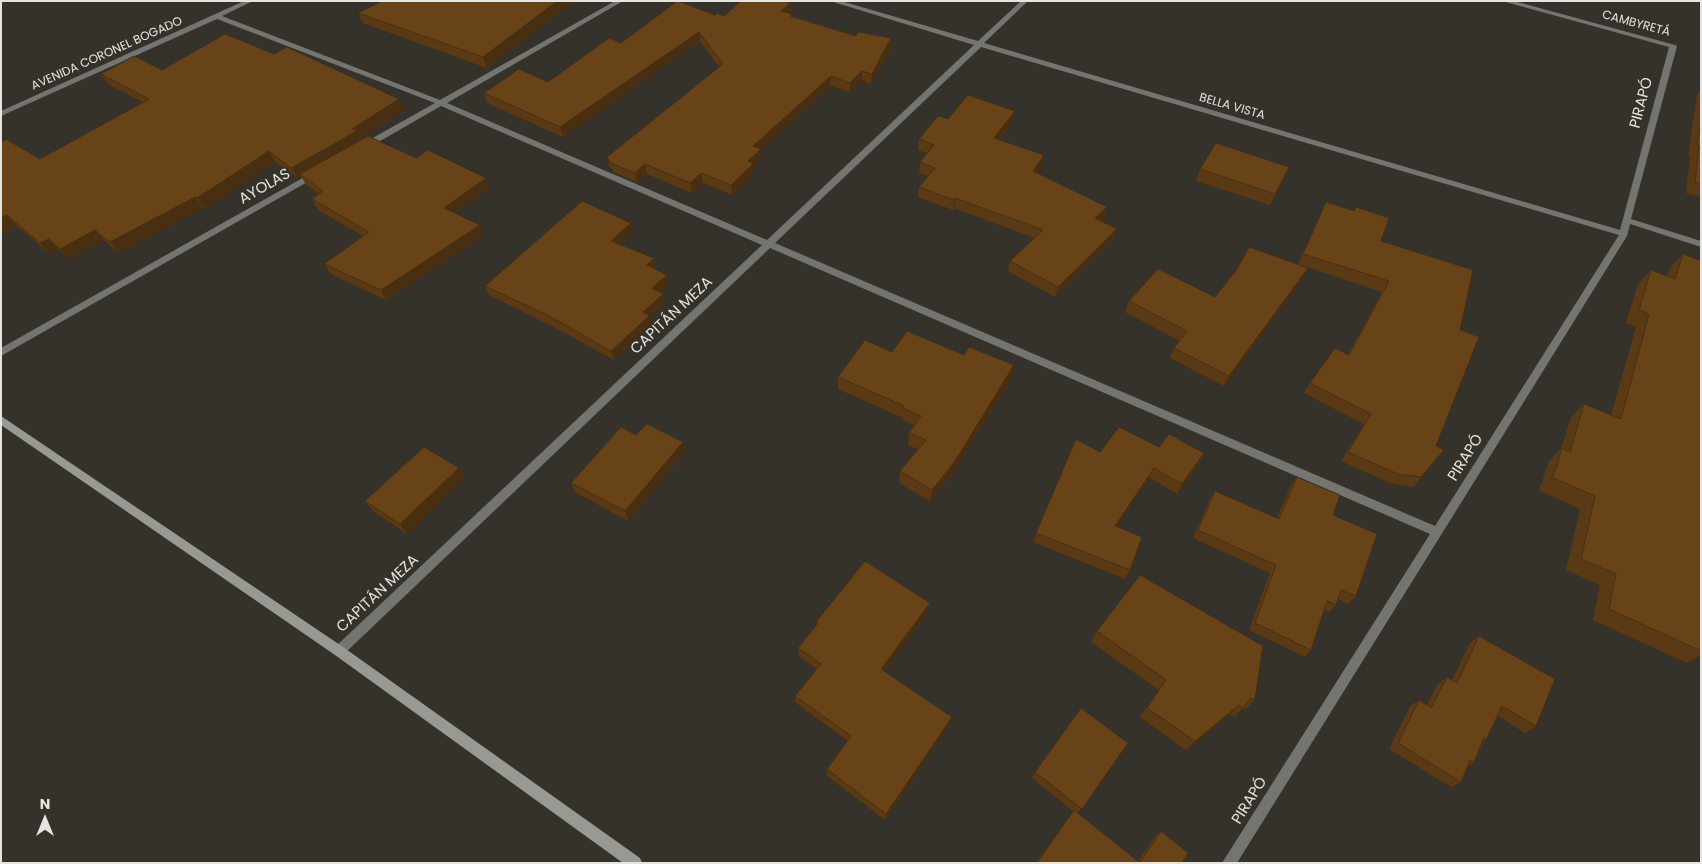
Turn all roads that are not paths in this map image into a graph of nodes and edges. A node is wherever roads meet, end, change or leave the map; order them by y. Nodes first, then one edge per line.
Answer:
1 (250, 1) edge
2 (620, 1) edge
3 (833, 1) edge
4 (1025, 1) edge
5 (1506, 1) edge
6 (216, 16) junction
7 (978, 44) junction
8 (1673, 46) joint
9 (441, 103) junction
10 (1, 114) edge
11 (355, 152) edge
12 (320, 172) edge
13 (1626, 220) junction
14 (1624, 234) junction
15 (768, 243) junction
16 (1701, 244) edge
17 (1, 353) edge
18 (1, 420) edge
19 (1437, 532) junction
20 (339, 651) junction
21 (635, 863) edge
22 (1229, 863) edge

1 - 6 street, AVENIDA CORONEL BOGADO
2 - 9 street
3 - 7 street, BELLA VISTA
4 - 7 street, CAPITÁN MEZA
5 - 8 street, CAMBYRETÁ
6 - 9 street
6 - 10 street, AVENIDA CORONEL BOGADO
7 - 14 street, BELLA VISTA
7 - 15 street, CAPITÁN MEZA
8 - 13 street, PIRAPÓ
9 - 11 street
9 - 15 street
12 - 17 street, AYOLAS
13 - 14 street, PIRAPÓ
13 - 16 street
14 - 19 street, PIRAPÓ
15 - 19 street
15 - 20 street, CAPITÁN MEZA
18 - 20 main road
19 - 22 street, PIRAPÓ
20 - 21 main road

